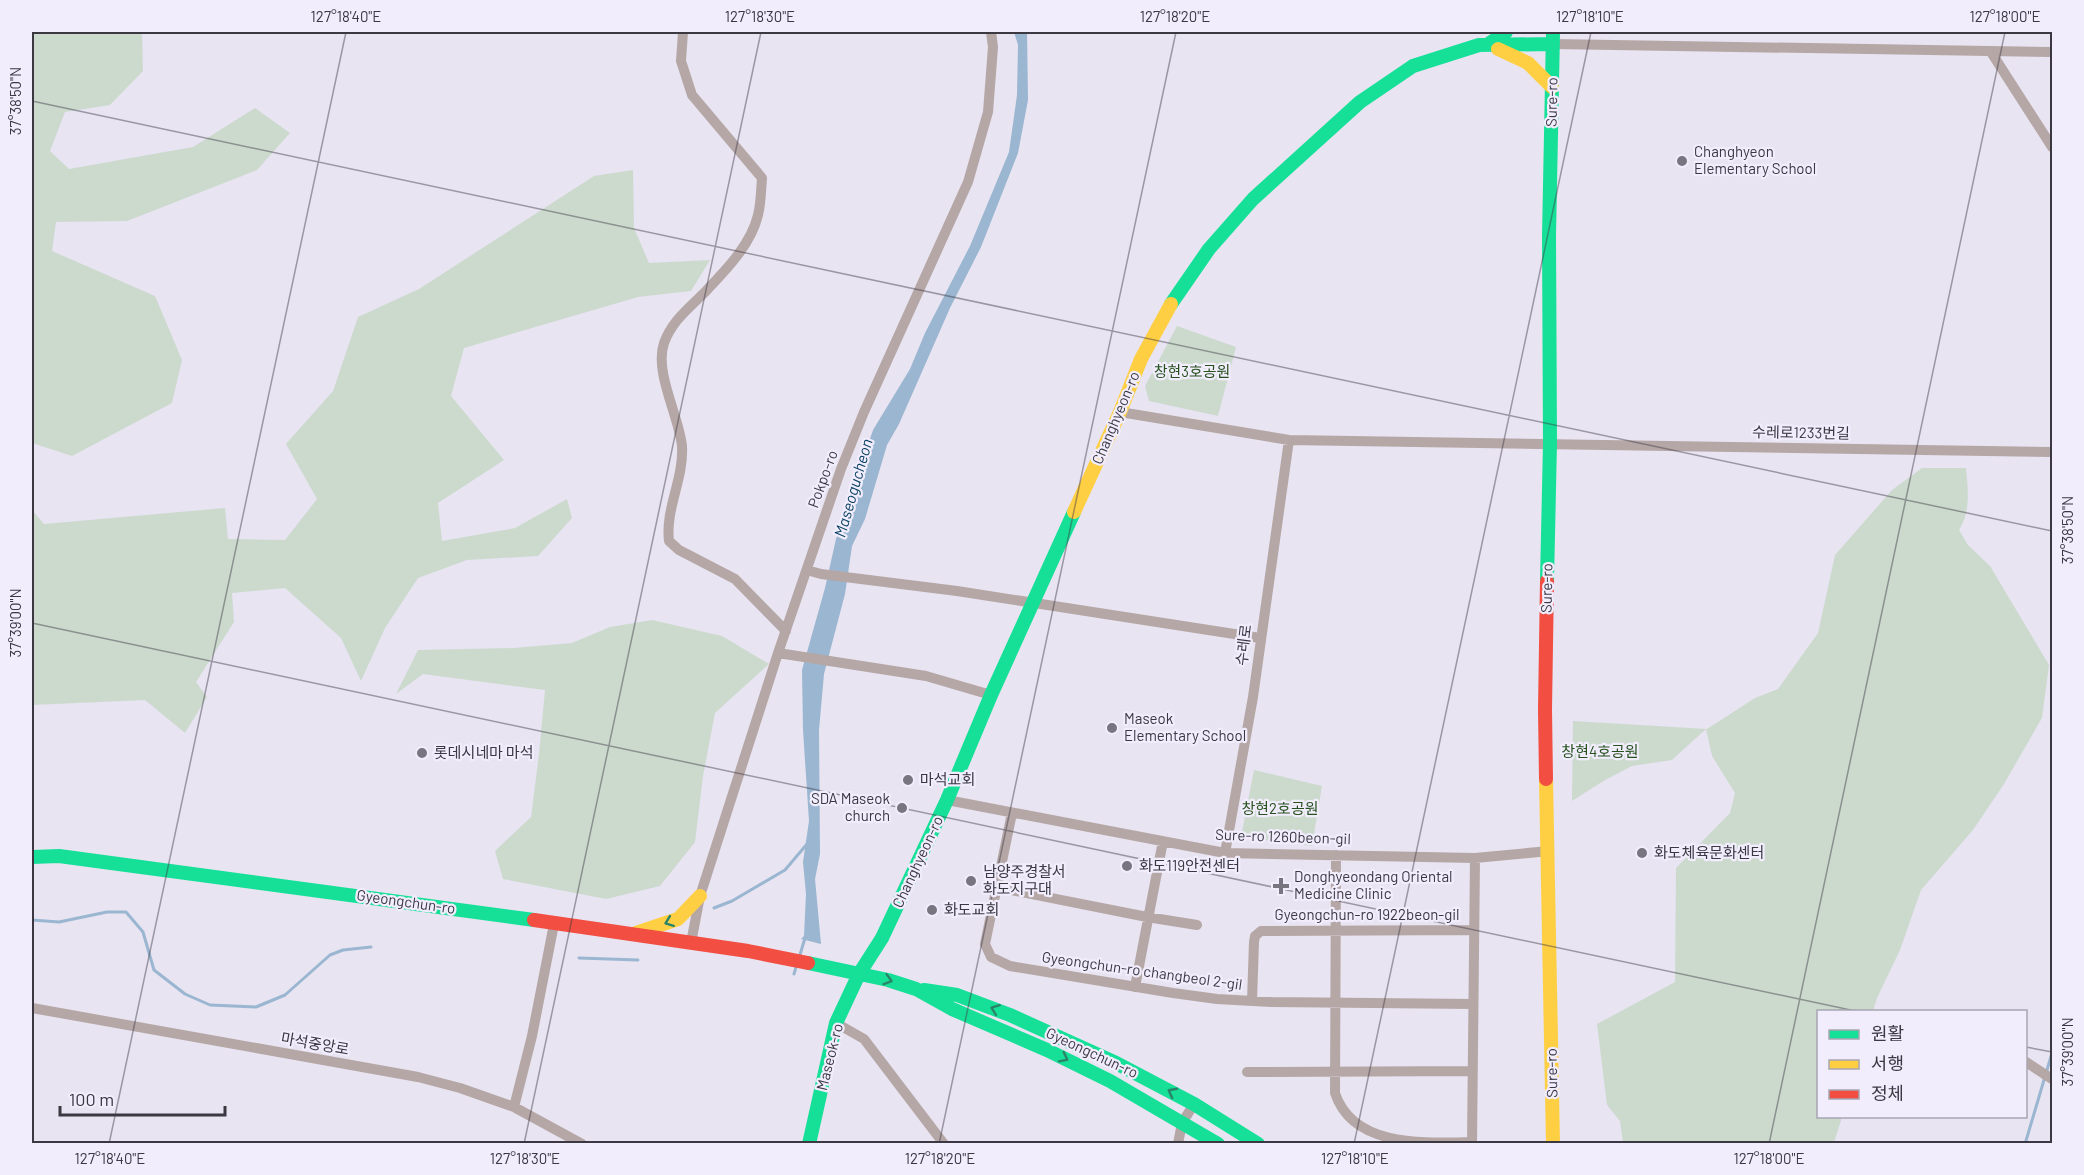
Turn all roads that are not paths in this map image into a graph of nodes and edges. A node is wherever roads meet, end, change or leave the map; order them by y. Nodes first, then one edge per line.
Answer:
1 (683, 32) edge
2 (991, 32) edge
3 (1506, 32) edge
4 (1553, 38) edge
5 (1487, 45) junction
6 (1991, 52) junction
7 (2052, 52) edge
8 (1552, 87) junction
9 (2052, 147) edge
10 (1120, 412) junction
11 (1289, 440) junction
12 (1550, 443) junction
13 (2052, 452) edge
14 (807, 570) junction
15 (1035, 603) junction
16 (786, 631) junction
17 (1260, 638) junction
18 (778, 653) junction
19 (991, 695) junction
20 (947, 800) junction
21 (1012, 813) junction
22 (1163, 841) junction
23 (1549, 851) junction
24 (1225, 853) junction
25 (1336, 855) junction
26 (32, 857) edge
27 (1475, 858) junction
28 (996, 887) junction
29 (700, 896) junction
30 (1147, 918) junction
31 (554, 924) junction
32 (1197, 925) dead end
33 (1335, 930) junction
34 (1474, 930) junction
35 (630, 934) junction
36 (692, 943) junction
37 (860, 974) junction
38 (1135, 987) junction
39 (916, 989) junction
40 (1252, 1000) junction
41 (1335, 1003) junction
42 (1473, 1004) junction
43 (32, 1008) edge
44 (836, 1023) junction
45 (2027, 1063) edge
46 (1335, 1071) junction
47 (1472, 1071) junction
48 (1247, 1072) dead end
49 (2052, 1079) edge
50 (1194, 1104) junction
51 (514, 1107) junction
52 (1182, 1123) junction
53 (582, 1143) edge
54 (809, 1143) edge
55 (944, 1143) edge
56 (1178, 1143) edge
57 (1218, 1143) edge
58 (1258, 1143) edge
59 (1472, 1143) edge
60 (1553, 1143) edge

1 - 16 street
2 - 14 street, Pokpo-ro
3 - 5 street
4 - 5 street, Changhyeon-ro
4 - 6 street
4 - 8 street, Sure-ro
5 - 8 street
5 - 10 street, Changhyeon-ro
6 - 7 street
6 - 9 street
8 - 12 street, Sure-ro
10 - 11 street
10 - 15 street, Changhyeon-ro
11 - 12 street
11 - 17 street, 수레로
12 - 13 street, 수레로1233번길
12 - 23 street, Sure-ro
14 - 15 street
14 - 16 street, Pokpo-ro
15 - 17 street
15 - 19 street, Changhyeon-ro
16 - 18 street, Pokpo-ro
17 - 24 street, 수레로
18 - 19 street
18 - 29 street, Pokpo-ro
19 - 20 street, Changhyeon-ro
20 - 21 street, Sure-ro 1260beon-gil
20 - 37 street, Changhyeon-ro
21 - 22 street, Sure-ro 1260beon-gil
21 - 28 street, Gyeongchun-ro changbeol 2-gil
22 - 24 street, Sure-ro 1260beon-gil
22 - 30 street
23 - 27 street, Sure-ro 1260beon-gil
23 - 60 street, Sure-ro
24 - 25 street, Sure-ro 1260beon-gil
25 - 27 street, Sure-ro 1260beon-gil
25 - 33 street
26 - 31 street, Gyeongchun-ro
27 - 34 street, Gyeongchun-ro 1922beon-gil
28 - 30 street
28 - 38 street, Gyeongchun-ro changbeol 2-gil
29 -> 35 street
29 - 36 street, Pokpo-ro
30 - 32 street
30 - 38 street
31 - 35 street, Gyeongchun-ro
31 - 51 street
33 - 34 street, Gyeongchun-ro 1922beon-gil
33 - 40 street, Gyeongchun-ro 1922beon-gil
33 - 41 street
34 - 42 street, Gyeongchun-ro 1922beon-gil
35 - 36 street, Gyeongchun-ro
36 - 37 street, Gyeongchun-ro
37 -> 39 street, Gyeongchun-ro
37 - 44 street, Maseok-ro
38 - 40 street, Gyeongchun-ro changbeol 2-gil
50 -> 39 street, Gyeongchun-ro
39 -> 52 street, Gyeongchun-ro
40 - 41 street, Gyeongchun-ro changbeol 2-gil
41 - 42 street, Gyeongchun-ro changbeol 2-gil
41 - 46 street
42 - 47 street, Gyeongchun-ro 1922beon-gil
43 - 51 street, 마석중앙로
44 - 54 street, Maseok-ro
44 - 55 street
45 - 49 street
46 - 47 street
46 - 48 street
46 - 59 street
47 - 59 street, Gyeongchun-ro 1922beon-gil
50 - 52 street
50 - 58 street, Gyeongchun-ro
51 - 53 street, 마석중앙로
52 - 56 street
52 - 57 street, Gyeongchun-ro

